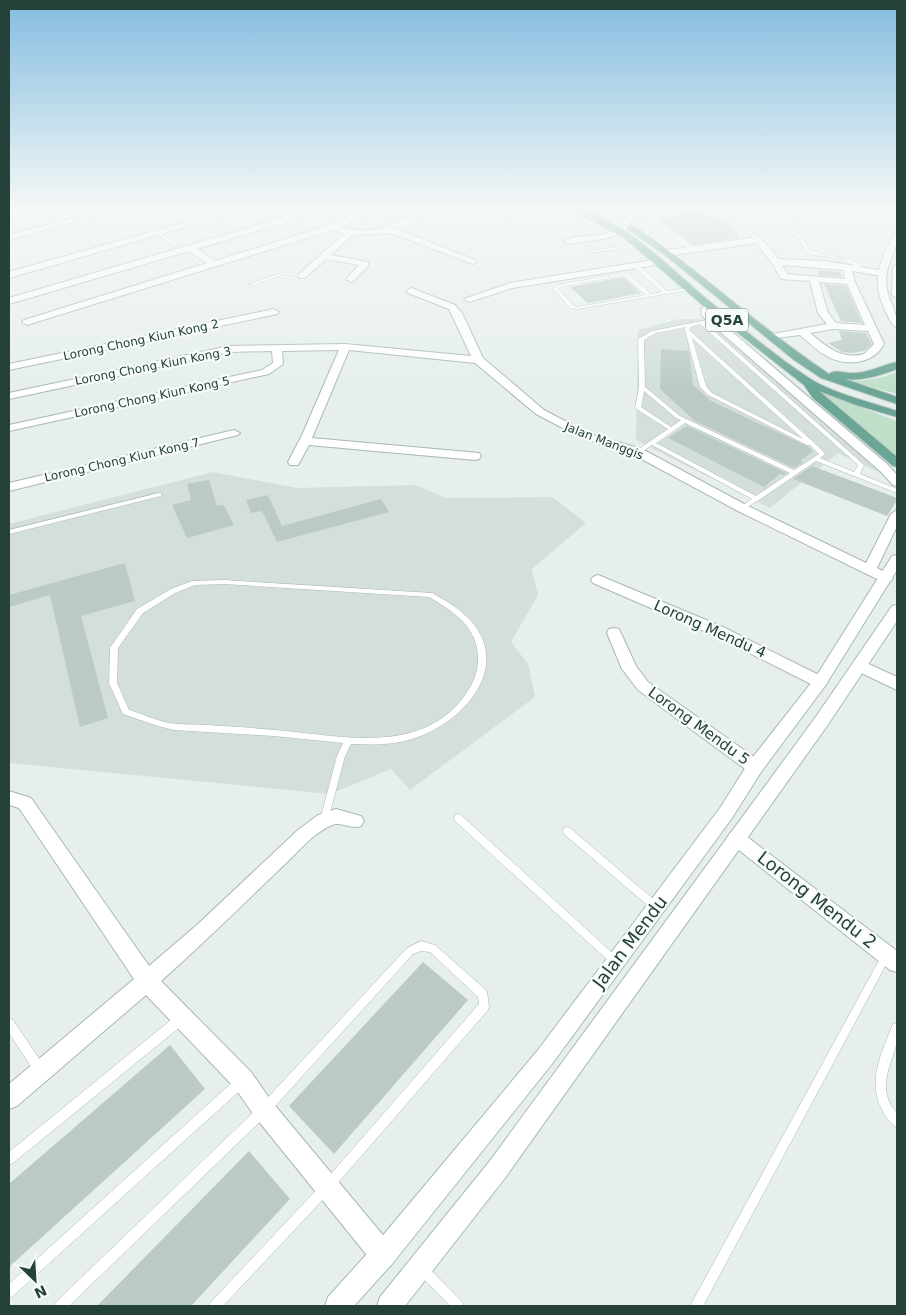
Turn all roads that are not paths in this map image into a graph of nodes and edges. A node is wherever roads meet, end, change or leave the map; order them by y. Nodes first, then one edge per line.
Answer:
1 (37, 267) edge
2 (124, 267) edge
3 (203, 267) edge
4 (311, 267) edge
5 (362, 267) edge
6 (620, 267) edge
7 (638, 267) edge
8 (665, 267) edge
9 (686, 267) edge
10 (779, 267) edge
11 (847, 267) edge
12 (849, 267) edge
13 (884, 267) edge
14 (897, 267) edge
15 (860, 269) joint
16 (882, 273) junction
17 (9, 275) edge
18 (302, 276) joint
19 (352, 279) dead end
20 (815, 279) junction
21 (850, 282) junction
22 (252, 284) dead end
23 (690, 289) junction
24 (411, 291) dead end
25 (666, 293) junction
26 (897, 295) edge
27 (650, 296) junction
28 (468, 299) dead end
29 (9, 301) edge
30 (709, 306) junction
31 (274, 312) dead end
32 (27, 322) dead end
33 (897, 324) edge
34 (690, 325) junction
35 (711, 325) junction
36 (734, 325) junction
37 (833, 326) junction
38 (872, 328) junction
39 (688, 332) junction
40 (803, 332) junction
41 (772, 337) junction
42 (783, 346) junction
43 (344, 347) junction
44 (277, 349) junction
45 (478, 360) junction
46 (897, 365) edge
47 (9, 367) edge
48 (807, 382) junction
49 (642, 387) junction
50 (9, 396) edge
51 (897, 401) edge
52 (897, 414) edge
53 (685, 420) junction
54 (9, 428) edge
55 (671, 429) junction
56 (234, 433) dead end
57 (306, 440) junction
58 (652, 442) junction
59 (819, 450) junction
60 (638, 452) junction
61 (475, 456) dead end
62 (816, 459) junction
63 (294, 462) dead end
64 (897, 463) edge
65 (794, 472) junction
66 (856, 475) junction
67 (897, 482) edge
68 (9, 487) edge
69 (897, 491) edge
70 (159, 495) dead end
71 (757, 499) junction
72 (742, 508) junction
73 (897, 514) edge
74 (9, 532) edge
75 (897, 559) edge
76 (878, 574) junction
77 (598, 580) dead end
78 (897, 610) edge
79 (614, 633) dead end
80 (860, 666) junction
81 (820, 682) junction
82 (897, 684) edge
83 (348, 742) junction
84 (755, 767) junction
85 (9, 798) edge
86 (458, 818) dead end
87 (324, 820) junction
88 (355, 821) dead end
89 (568, 831) dead end
90 (736, 838) junction
91 (656, 908) junction
92 (892, 958) edge
93 (616, 962) junction
94 (147, 981) junction
95 (183, 1018) junction
96 (9, 1024) edge
97 (897, 1028) edge
98 (41, 1071) junction
99 (242, 1080) junction
100 (9, 1098) edge
101 (264, 1110) junction
102 (897, 1121) edge
103 (9, 1159) edge
104 (327, 1187) junction
105 (383, 1255) junction
106 (420, 1268) junction
107 (9, 1292) edge
108 (60, 1306) edge
109 (215, 1306) edge
110 (337, 1306) edge
111 (389, 1306) edge
112 (458, 1306) edge
113 (696, 1306) edge

1 - 17 street
2 - 29 street
3 - 32 street
4 - 18 street
5 - 19 street
6 - 28 street
7 - 25 lane
8 - 23 main road, Q5A
9 - 41 main road
10 - 20 street
11 - 21 street
12 - 15 street
13 - 16 street
14 - 26 street
15 - 16 street
16 - 33 street
18 - 22 lane
20 - 21 street
20 - 37 street
21 - 38 street
23 - 25 lane
23 - 30 main road, Q5A
24 - 45 street, Jalan Manggis
25 - 27 lane
27 - 27 lane
30 - 35 street
30 - 36 main road, Q5A
31 - 47 street, Lorong Chong Kiun Kong 2
34 - 35 lane
34 - 39 lane
34 - 49 lane
35 - 36 lane
35 - 66 lane
35 - 67 street
36 - 48 main road, Q5A
37 - 38 street
37 - 40 street
38 - 40 street
39 - 59 lane
39 - 59 lane
40 - 41 street
41 - 42 main road
42 - 46 main road
42 - 51 main road
43 - 44 street, Lorong Chong Kiun Kong 3
43 - 45 street, Lorong Chong Kiun Kong 3
43 - 57 street
44 - 50 street, Lorong Chong Kiun Kong 3
44 - 54 street, Lorong Chong Kiun Kong 5
45 - 60 street, Jalan Manggis
48 - 52 main road, Q5A
48 - 64 main road
49 - 53 lane
49 - 55 lane
53 - 55 lane
53 - 65 lane
55 - 58 lane
56 - 68 street, Lorong Chong Kiun Kong 7
57 - 61 street
57 - 63 street
58 - 60 lane
58 - 71 lane
59 - 62 lane
60 - 72 street, Jalan Manggis
62 - 65 lane
62 - 66 lane
65 - 71 lane
66 - 69 lane
70 - 74 lane
71 - 72 lane
72 - 76 street, Jalan Manggis
73 - 76 street
75 - 76 street, Jalan Mendu
76 - 81 street, Jalan Mendu
77 - 81 street, Lorong Mendu 4
78 - 80 street, Jalan Mendu
79 - 84 street, Lorong Mendu 5
80 - 82 street
80 - 90 street, Jalan Mendu
81 - 84 street, Jalan Mendu
83 - 83 lane
83 - 87 lane
84 - 91 street, Jalan Mendu
85 - 94 street
86 - 93 lane
87 - 88 street
87 - 94 street
89 - 91 lane
90 - 92 street, Lorong Mendu 2
90 - 106 street, Jalan Mendu
91 - 93 street, Jalan Mendu
92 - 113 lane
93 - 105 street, Jalan Mendu
94 - 95 street
94 - 98 street
95 - 99 street
95 - 103 lane
96 - 98 lane
97 - 102 lane
98 - 100 street
99 - 101 street
99 - 107 lane
101 - 104 street
101 - 104 lane
101 - 108 lane
104 - 105 street
104 - 109 lane
105 - 110 street, Jalan Mendu
106 - 111 street, Jalan Mendu
106 - 112 lane

